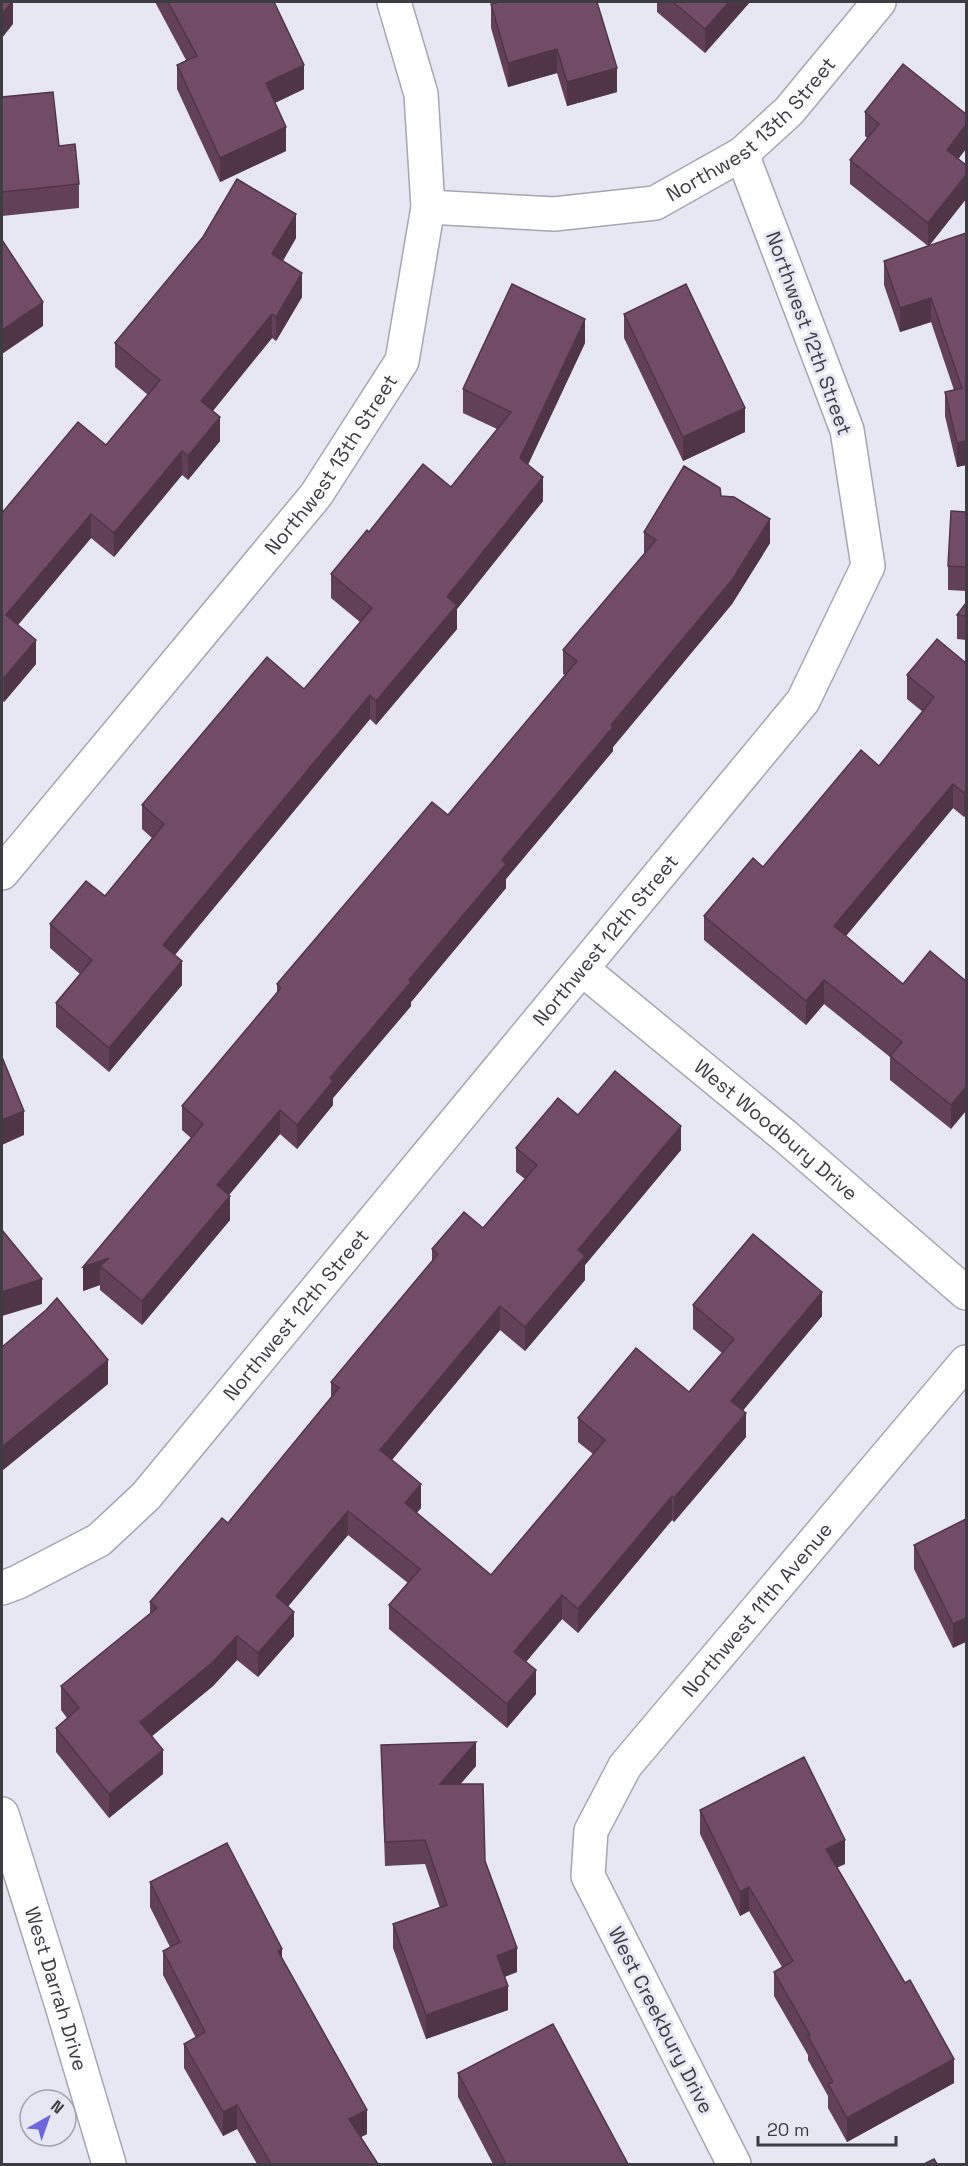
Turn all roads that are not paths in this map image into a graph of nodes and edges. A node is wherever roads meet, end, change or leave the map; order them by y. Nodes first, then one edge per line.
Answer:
1 (394, 2) edge
2 (879, 2) edge
3 (742, 154) junction
4 (428, 207) junction
5 (2, 873) edge
6 (582, 969) junction
7 (966, 1293) edge
8 (966, 1362) edge
9 (2, 1588) edge
10 (2, 1814) edge
11 (588, 1876) joint
12 (109, 2164) edge
13 (734, 2164) edge

1 - 4 street
2 - 3 street, Northwest 13th Street
3 - 4 street, Northwest 13th Street
3 - 6 street, Northwest 12th Street
4 - 5 street, Northwest 13th Street
6 - 7 street, West Woodbury Drive
6 - 9 street, Northwest 12th Street
8 - 11 street, Northwest 11th Avenue
10 - 12 street, West Darrah Drive
11 - 13 street, West Creekbury Drive

